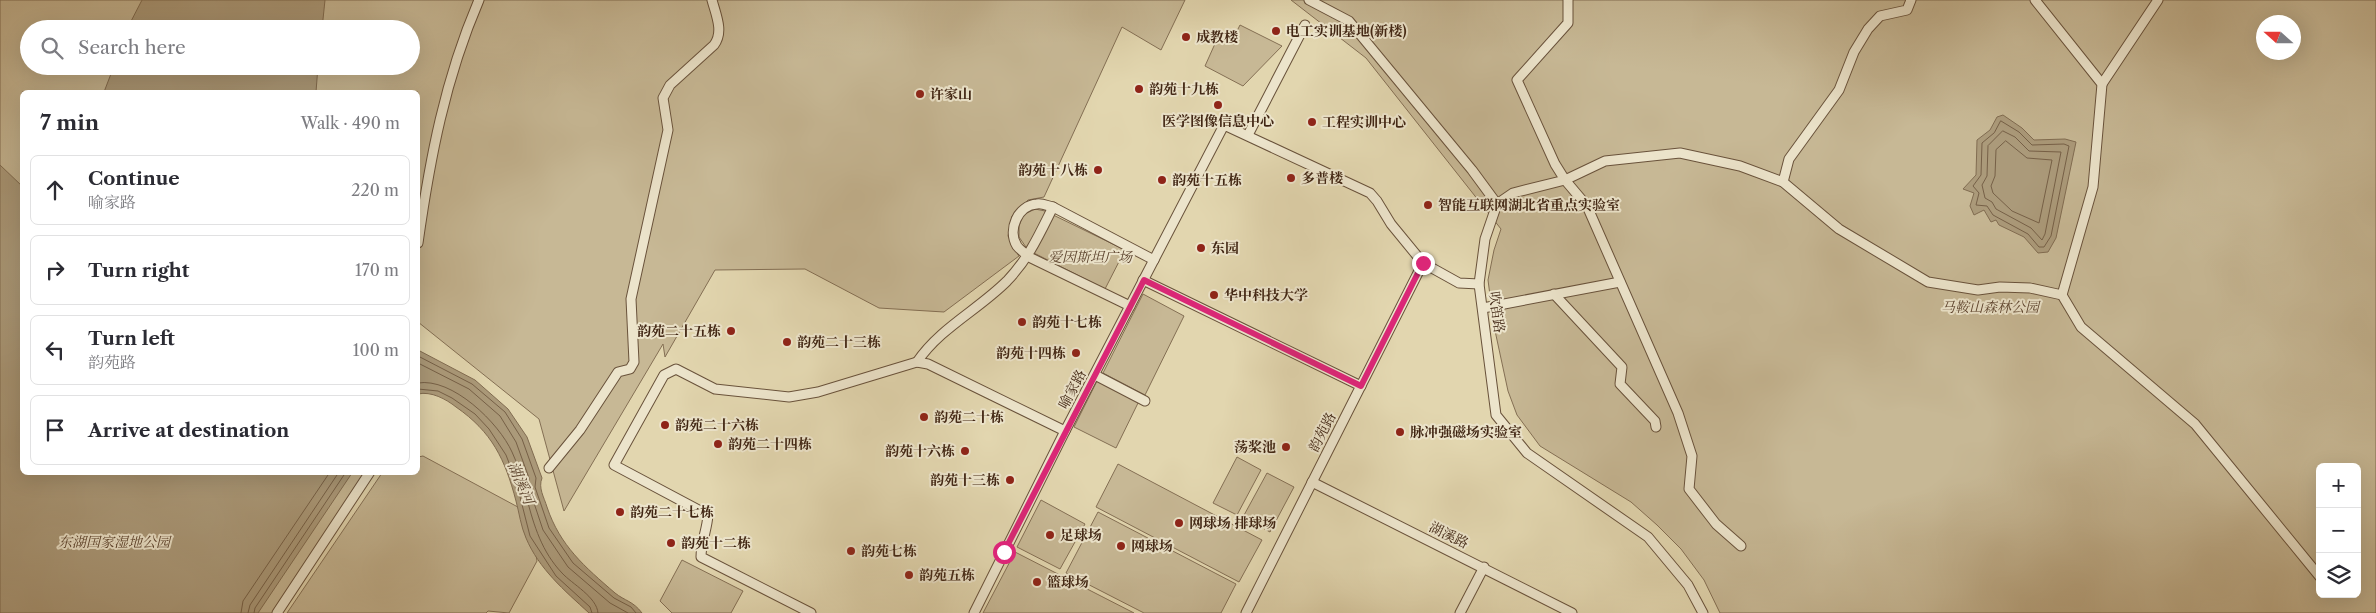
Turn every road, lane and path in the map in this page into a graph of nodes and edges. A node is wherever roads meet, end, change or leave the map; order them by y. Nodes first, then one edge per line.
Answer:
1 (479, 0) edge
2 (712, 0) edge
3 (1308, 0) edge
4 (1568, 0) edge
5 (1912, 0) edge
6 (2035, 0) edge
7 (2158, 0) edge
8 (1305, 25) dead end
9 (2102, 84) junction
10 (1248, 135) junction
11 (1565, 180) junction
12 (1783, 182) junction
13 (1497, 204) junction
14 (1052, 207) junction
15 (420, 229) edge
16 (1029, 256) junction
17 (1154, 260) junction
18 (1423, 263) junction
19 (1144, 280) junction
20 (1620, 282) junction
21 (1479, 284) junction
22 (1554, 294) junction
23 (2062, 295) junction
24 (1130, 306) junction
25 (1483, 308) junction
26 (917, 362) junction
27 (1095, 375) junction
28 (1361, 386) junction
29 (1145, 401) dead end
30 (1656, 427) dead end
31 (1065, 431) junction
32 (549, 468) dead end
33 (368, 475) edge
34 (1312, 482) junction
35 (1741, 546) dead end
36 (1484, 567) junction
37 (2316, 572) edge
38 (277, 613) edge
39 (812, 613) edge
40 (974, 613) edge
41 (1246, 613) edge
42 (1460, 613) edge
43 (1572, 613) edge
44 (1703, 613) edge

1 - 15 street
2 - 32 street
3 - 13 street
4 - 11 street
5 - 12 street
6 - 9 street
7 - 9 street
8 - 10 street
9 - 23 street
10 - 17 street, 喻家路
10 - 18 street
11 - 12 street
11 - 13 street
11 - 20 street
12 - 23 street
13 - 21 street, 吹笛路
14 - 16 street
14 - 16 street
14 - 17 street
16 - 24 street
16 - 26 street
17 - 19 street, 喻家路
18 - 21 street
18 - 28 street, 韵苑路
19 - 24 street, 喻家路
19 - 28 street
20 - 22 street
20 - 35 street
21 - 25 street, 吹笛路
22 - 25 street
22 - 30 street
23 - 37 street
24 - 27 street, 喻家路
25 - 44 street, 吹笛路
26 - 31 street
26 - 39 street
27 - 29 street
27 - 31 street, 喻家路
28 - 34 street, 韵苑路
31 - 40 street, 喻家路
33 - 38 street
34 - 36 street, 湖溪路
34 - 41 street, 韵苑路
36 - 42 street
36 - 43 street, 湖溪路

